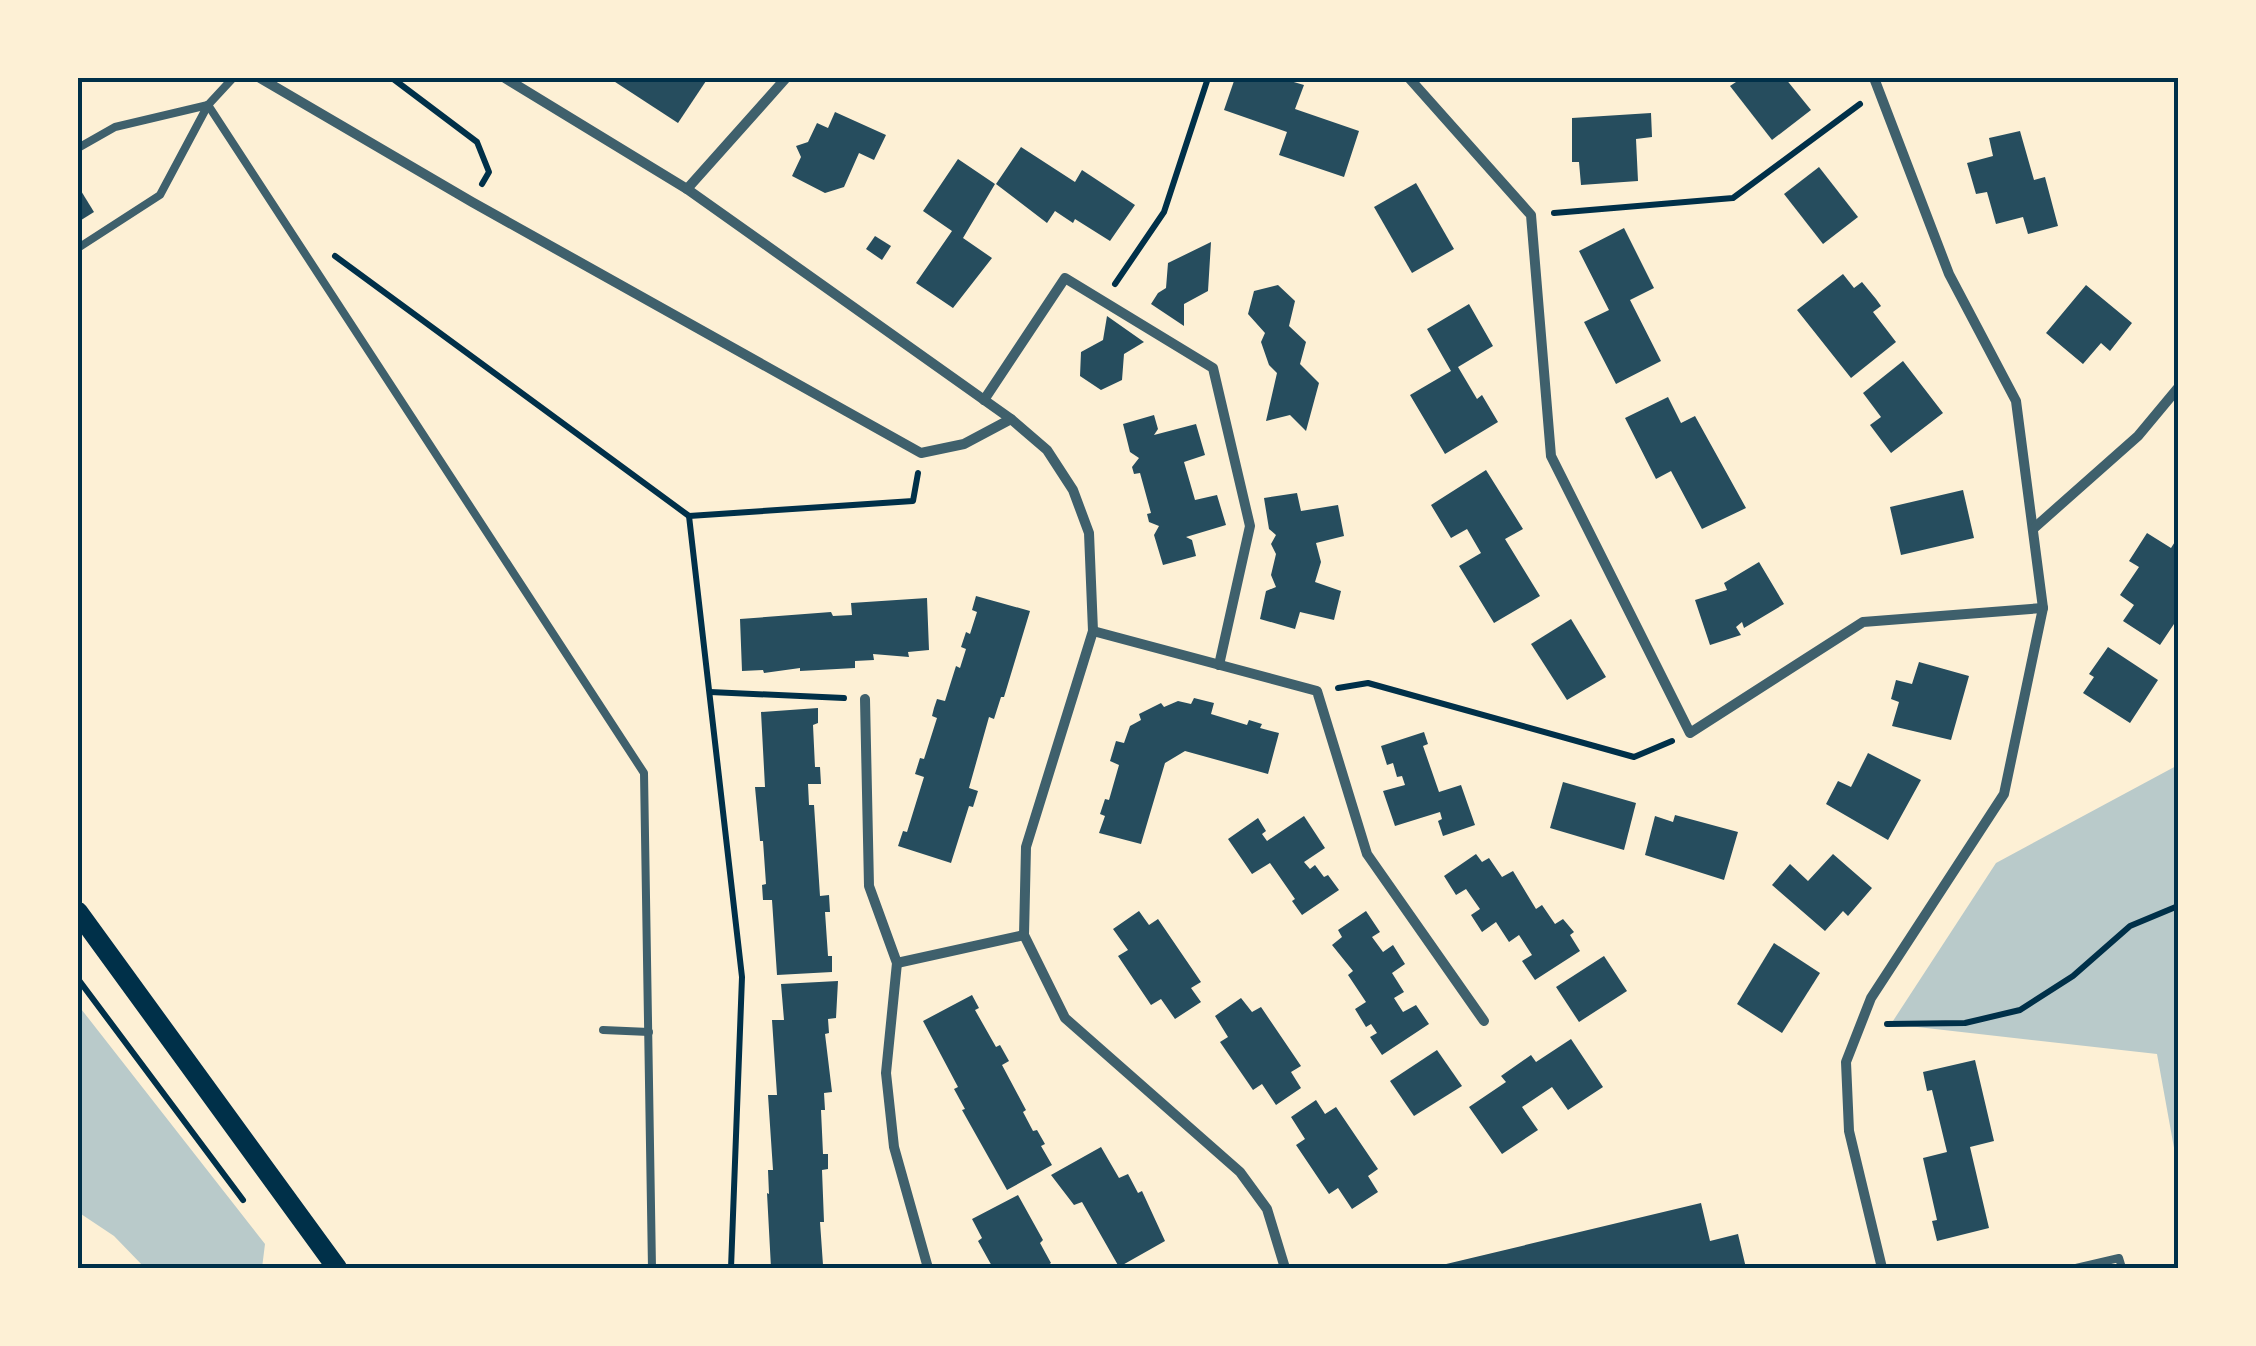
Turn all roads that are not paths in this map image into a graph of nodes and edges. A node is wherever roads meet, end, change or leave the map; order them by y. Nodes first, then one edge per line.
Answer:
1 (233, 78) edge
2 (260, 78) edge
3 (505, 78) edge
4 (786, 78) edge
5 (1409, 78) edge
6 (1874, 78) edge
7 (208, 105) junction
8 (78, 148) edge
9 (687, 189) junction
10 (78, 248) edge
11 (2178, 388) edge
12 (984, 400) junction
13 (1011, 419) junction
14 (2033, 529) junction
15 (2043, 608) junction
16 (1093, 631) junction
17 (1219, 665) junction
18 (864, 699) dead end
19 (78, 912) edge
20 (1024, 935) junction
21 (897, 963) junction
22 (1484, 1020) dead end
23 (603, 1030) dead end
24 (649, 1032) junction
25 (334, 1268) edge
26 (652, 1268) edge
27 (928, 1268) edge
28 (1285, 1268) edge
29 (1882, 1268) edge
30 (2076, 1268) edge
31 (2122, 1268) edge

1 - 7 lane
2 - 13 street
3 - 9 street
4 - 9 street
5 - 15 street
6 - 14 street
7 - 8 lane
7 - 10 lane
7 - 24 lane
9 - 12 street
11 - 14 street
12 - 13 street
12 - 17 street
13 - 16 street
14 - 15 street
15 - 29 street
16 - 17 street
16 - 20 street
17 - 22 street
18 - 21 street
19 - 25 main road
20 - 21 street
20 - 28 street
21 - 27 street
23 - 24 lane
24 - 26 lane
30 - 31 lane

